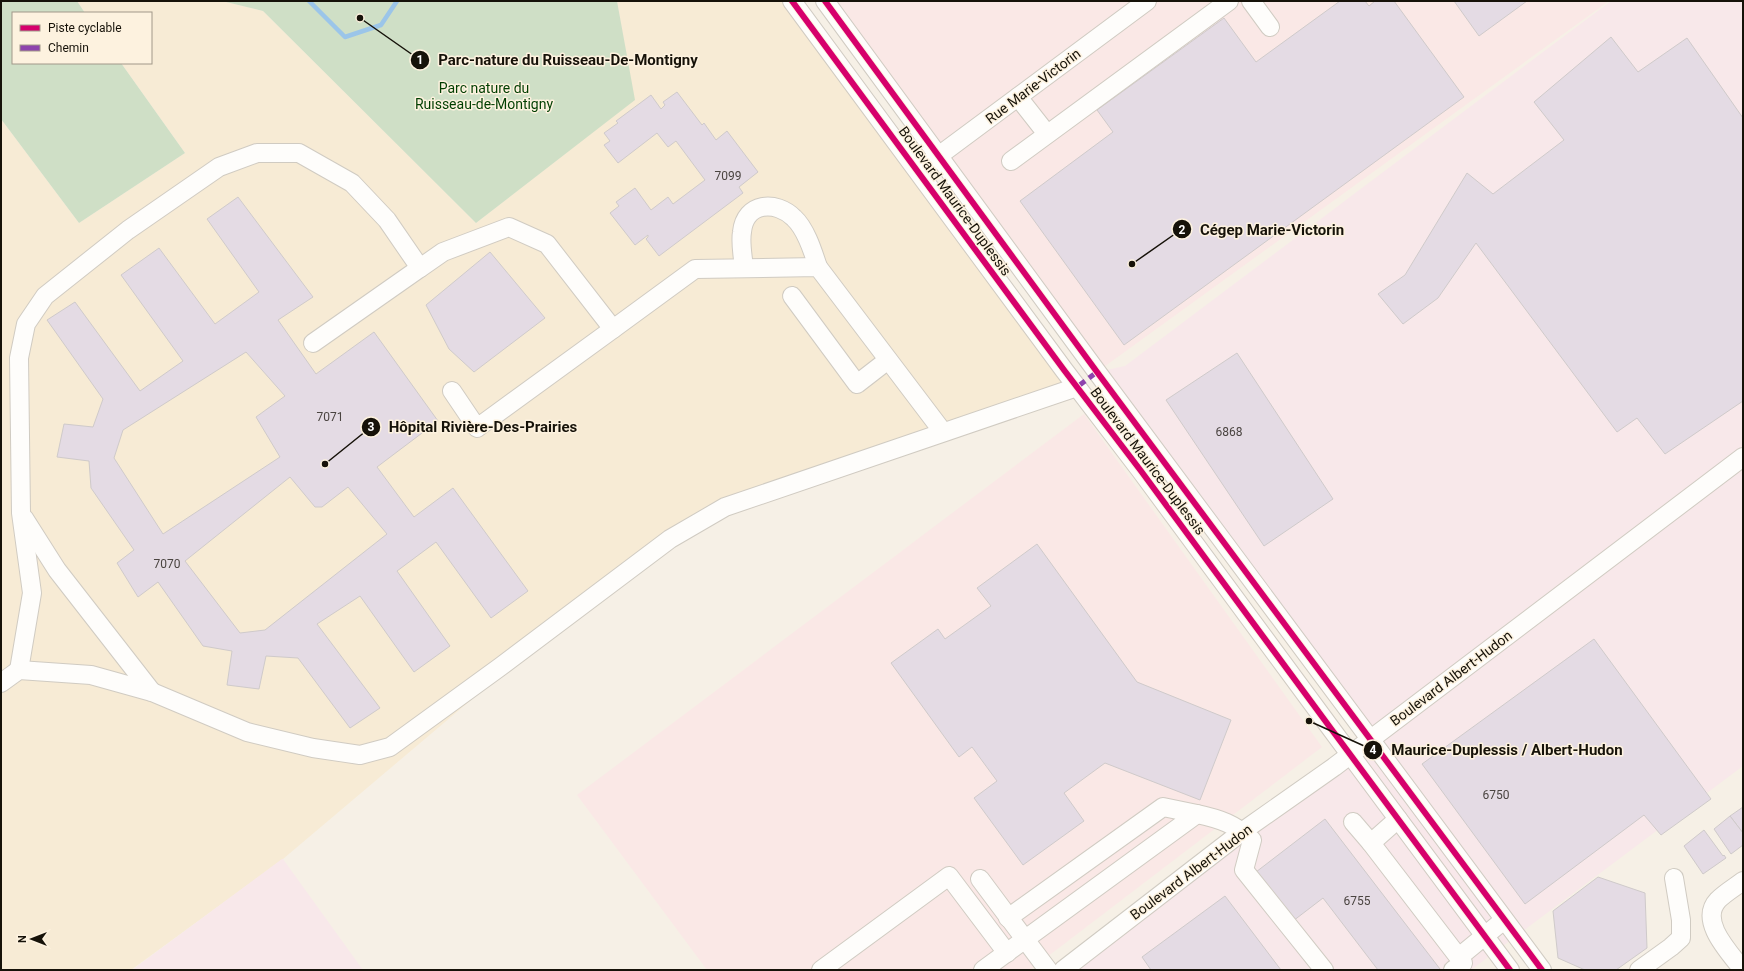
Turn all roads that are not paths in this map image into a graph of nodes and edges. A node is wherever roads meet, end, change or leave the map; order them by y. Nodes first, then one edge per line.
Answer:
1 (792, 1) edge
2 (825, 1) edge
3 (1147, 1) edge
4 (1229, 1) edge
5 (1251, 1) edge
6 (1270, 27) dead end
7 (1018, 97) junction
8 (1047, 134) junction
9 (939, 156) junction
10 (1011, 161) dead end
11 (918, 171) junction
12 (818, 267) junction
13 (420, 268) junction
14 (744, 268) junction
15 (792, 296) dead end
16 (613, 328) junction
17 (313, 343) dead end
18 (1086, 355) junction
19 (888, 360) junction
20 (1064, 370) junction
21 (1077, 387) junction
22 (452, 391) dead end
23 (1127, 410) junction
24 (1106, 424) junction
25 (942, 432) junction
26 (1161, 457) junction
27 (1743, 457) edge
28 (1142, 471) junction
29 (21, 513) junction
30 (19, 670) junction
31 (1, 683) edge
32 (152, 692) junction
33 (1370, 740) junction
34 (1350, 754) junction
35 (1197, 814) junction
36 (1398, 819) junction
37 (1352, 822) dead end
38 (1243, 832) junction
39 (1370, 843) junction
40 (1674, 878) dead end
41 (980, 879) dead end
42 (1743, 881) edge
43 (1008, 918) junction
44 (1504, 920) junction
45 (1484, 935) junction
46 (1025, 939) junction
47 (1007, 953) junction
48 (1456, 963) edge
49 (821, 970) edge
50 (983, 970) edge
51 (1048, 970) edge
52 (1063, 970) edge
53 (1324, 970) edge
54 (1510, 970) edge
55 (1542, 970) edge
56 (1639, 970) edge
57 (1743, 970) edge

1 - 11 street, Boulevard Maurice-Duplessis
2 - 9 street, Boulevard Maurice-Duplessis
3 - 7 street, Rue Marie-Victorin
4 - 8 street
5 - 6 street
7 - 8 street
7 - 9 street, Rue Marie-Victorin
8 - 10 street
9 - 11 street, Rue Marie-Victorin
9 - 18 street, Boulevard Maurice-Duplessis
11 - 20 street, Boulevard Maurice-Duplessis
12 - 14 street
12 - 14 street
12 - 19 street
13 - 16 street
13 - 17 street
13 - 29 street
14 - 16 street
15 - 19 street
16 - 22 street
18 - 20 street
18 - 23 street, Boulevard Maurice-Duplessis
19 - 25 street
20 - 21 street, Boulevard Maurice-Duplessis
21 - 24 street, Boulevard Maurice-Duplessis
21 - 25 street
23 - 24 street
23 - 26 street, Boulevard Maurice-Duplessis
24 - 28 street, Boulevard Maurice-Duplessis
25 - 32 street
26 - 28 street
26 - 33 street, Boulevard Maurice-Duplessis
27 - 33 street, Boulevard Albert-Hudon
28 - 34 street, Boulevard Maurice-Duplessis
29 - 30 street
29 - 32 street
30 - 31 street
30 - 32 street
33 - 34 street, Boulevard Albert-Hudon
33 - 44 street, Boulevard Maurice-Duplessis
34 - 36 street, Boulevard Maurice-Duplessis
34 - 38 street, Boulevard Albert-Hudon
35 - 38 street
35 - 43 street
35 - 46 street
36 - 39 street
36 - 45 street, Boulevard Maurice-Duplessis
37 - 39 street
38 - 52 street, Boulevard Albert-Hudon
38 - 53 street
39 - 48 street
40 - 56 street
41 - 43 street
42 - 57 street
43 - 46 street
44 - 45 street
44 - 55 street, Boulevard Maurice-Duplessis
45 - 48 street
45 - 54 street, Boulevard Maurice-Duplessis
46 - 47 street
46 - 51 street
47 - 49 street
47 - 50 street

